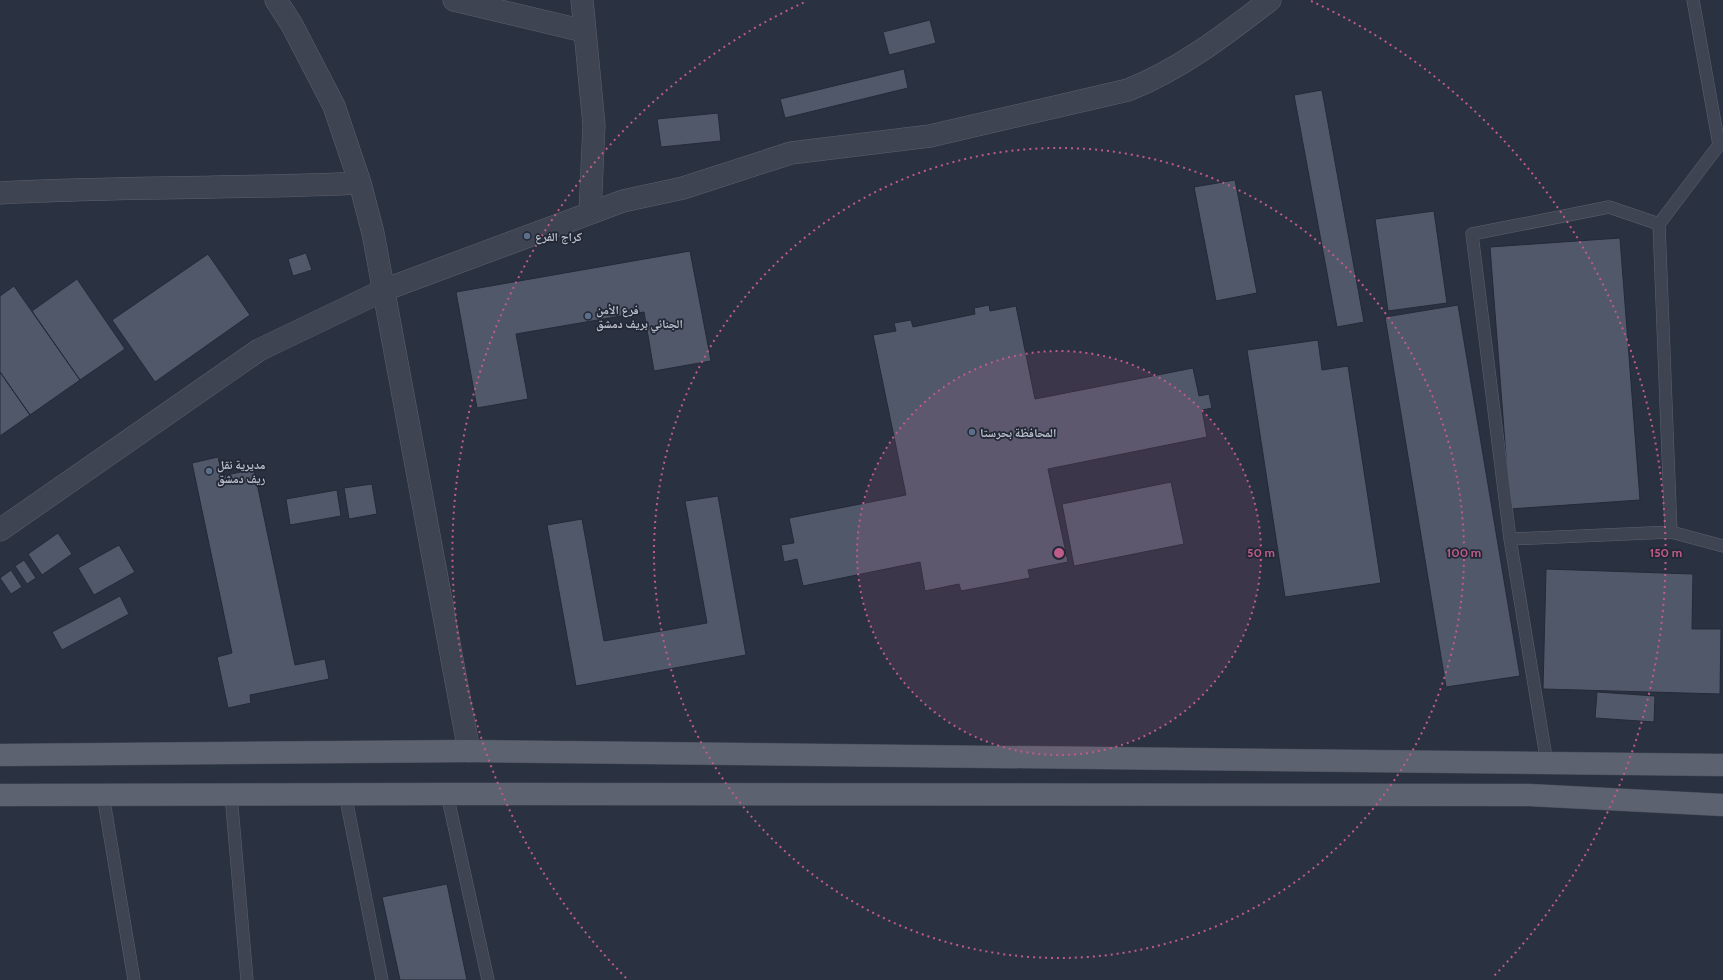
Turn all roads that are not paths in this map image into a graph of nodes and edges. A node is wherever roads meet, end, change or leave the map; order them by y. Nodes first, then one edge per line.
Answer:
1 (276, 0) edge
2 (454, 0) edge
3 (582, 0) edge
4 (1270, 0) edge
5 (1693, 0) edge
6 (584, 31) junction
7 (1721, 145) edge
8 (360, 184) junction
9 (0, 193) edge
10 (590, 213) junction
11 (1659, 224) junction
12 (384, 290) junction
13 (0, 530) edge
14 (1672, 532) junction
15 (1510, 539) junction
16 (1723, 546) edge
17 (469, 751) junction
18 (0, 755) edge
19 (1547, 763) junction
20 (1723, 765) edge
21 (231, 794) junction
22 (345, 794) junction
23 (447, 794) junction
24 (0, 795) edge
25 (103, 795) junction
26 (1723, 805) edge
27 (134, 980) edge
28 (247, 980) edge
29 (382, 980) edge
30 (488, 980) edge

1 - 8 street
2 - 6 street
3 - 6 street
4 - 10 street
5 - 7 lane
6 - 10 street
7 - 11 lane
8 - 9 street
8 - 12 street
10 - 12 street
11 - 14 lane
11 - 15 lane
12 - 13 street
12 - 17 street
14 - 15 lane
14 - 16 lane
15 - 19 lane
17 - 18 main road
17 - 19 main road
19 - 20 main road
21 - 22 main road
21 - 25 main road
21 - 28 lane
22 - 23 main road
22 - 29 lane
23 - 26 main road
23 - 30 lane
24 - 25 main road
25 - 27 lane

